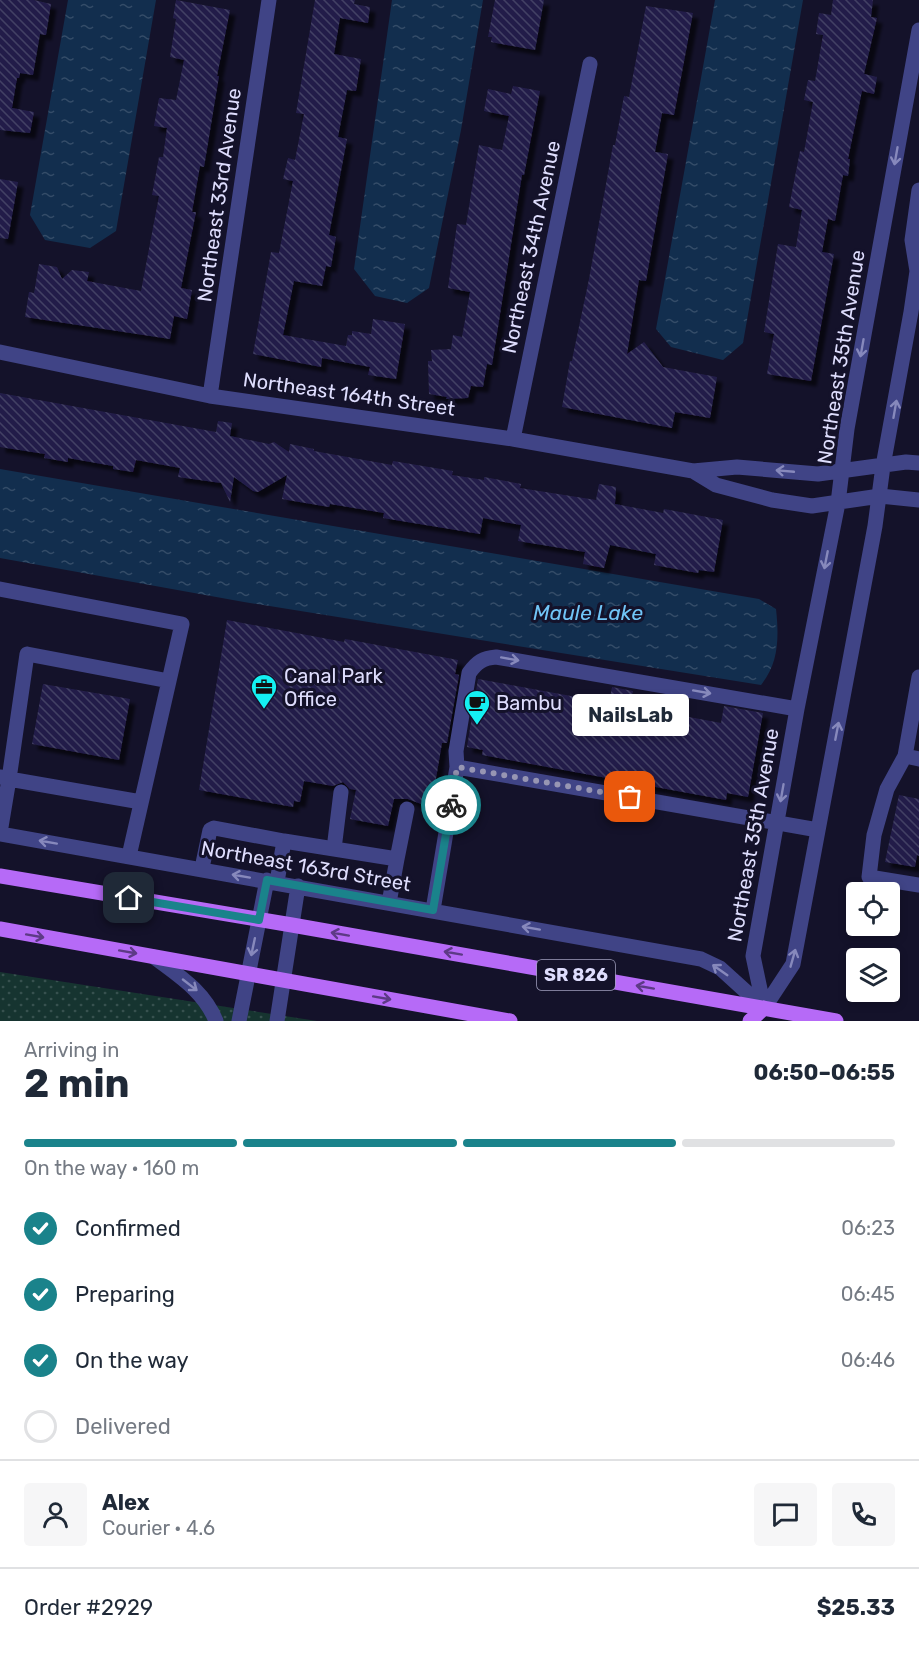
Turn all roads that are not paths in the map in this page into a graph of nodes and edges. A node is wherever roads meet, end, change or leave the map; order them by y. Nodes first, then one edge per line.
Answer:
1 (268, 0) edge
2 (919, 30) edge
3 (590, 64) dead end
4 (913, 99) edge
5 (919, 189) edge
6 (918, 269) edge
7 (0, 352) edge
8 (210, 396) junction
9 (513, 439) junction
10 (919, 463) edge
11 (883, 466) junction
12 (693, 471) junction
13 (843, 471) junction
14 (880, 496) junction
15 (919, 500) edge
16 (838, 503) junction
17 (0, 589) edge
18 (919, 677) edge
19 (169, 681) junction
20 (797, 709) junction
21 (914, 726) edge
22 (912, 758) edge
23 (457, 767) junction
24 (4, 778) edge
25 (341, 792) dead end
26 (141, 802) junction
27 (407, 809) dead end
28 (777, 823) junction
29 (818, 830) junction
30 (0, 833) edge
31 (284, 841) junction
32 (334, 849) junction
33 (129, 856) junction
34 (397, 859) junction
35 (202, 868) junction
36 (0, 876) edge
37 (272, 881) junction
38 (919, 885) edge
39 (298, 886) junction
40 (389, 903) junction
41 (433, 910) junction
42 (259, 920) junction
43 (292, 925) junction
44 (0, 929) edge
45 (154, 957) junction
46 (248, 974) junction
47 (283, 980) junction
48 (768, 1015) edge
49 (216, 1021) edge
50 (239, 1021) edge
51 (277, 1021) edge
52 (510, 1021) edge
53 (750, 1021) edge
54 (837, 1021) edge

1 - 8 street, Northeast 33rd Avenue
2 - 4 street, Northeast 35th Avenue
3 - 9 street, Northeast 34th Avenue
4 -> 13 street, Northeast 35th Avenue
5 - 6 street
11 -> 6 street
7 - 8 street, Northeast 164th Street
8 - 9 street, Northeast 164th Street
9 - 12 street, Northeast 164th Street
10 - 11 street, Northeast 164th Street
11 - 13 street, Northeast 164th Street
11 - 14 street
13 -> 12 street, Northeast 164th Street
12 - 16 street, Northeast 164th Street
13 - 16 street, Northeast 35th Avenue
14 - 15 street, Northeast 164th Street
14 - 16 street, Northeast 164th Street
29 -> 14 street
16 -> 20 street, Northeast 35th Avenue
17 - 19 street
18 - 21 street
19 - 24 street
19 - 26 street
23 -> 20 street
20 -> 28 street, Northeast 35th Avenue
21 - 22 street
22 - 38 street
23 - 28 street
23 - 41 street
24 - 26 street
24 - 30 street
25 - 32 street
26 - 33 street
27 - 34 street
28 - 29 street
28 - 48 street, Northeast 35th Avenue
48 -> 29 street
33 -> 30 street, Northeast 163rd Street
31 - 32 street
31 - 35 street
31 - 37 street
32 - 34 street
33 - 35 street, Northeast 163rd Street
34 - 40 street
37 -> 35 street, Northeast 163rd Street
36 - 42 main road, SR 826
37 - 39 street, Northeast 163rd Street
37 - 42 street
39 - 40 street, Northeast 163rd Street
39 - 43 street
40 - 41 street, Northeast 163rd Street
48 -> 41 street, Northeast 163rd Street
42 - 43 main road, SR 826
42 -> 46 street
43 - 47 street
48 -> 43 main road, SR 826
44 -> 45 main road
45 - 46 main road
45 -> 49 street
46 - 47 main road
46 - 50 street
47 - 51 street
47 -> 52 main road
48 - 53 main road
48 - 54 main road, SR 826

